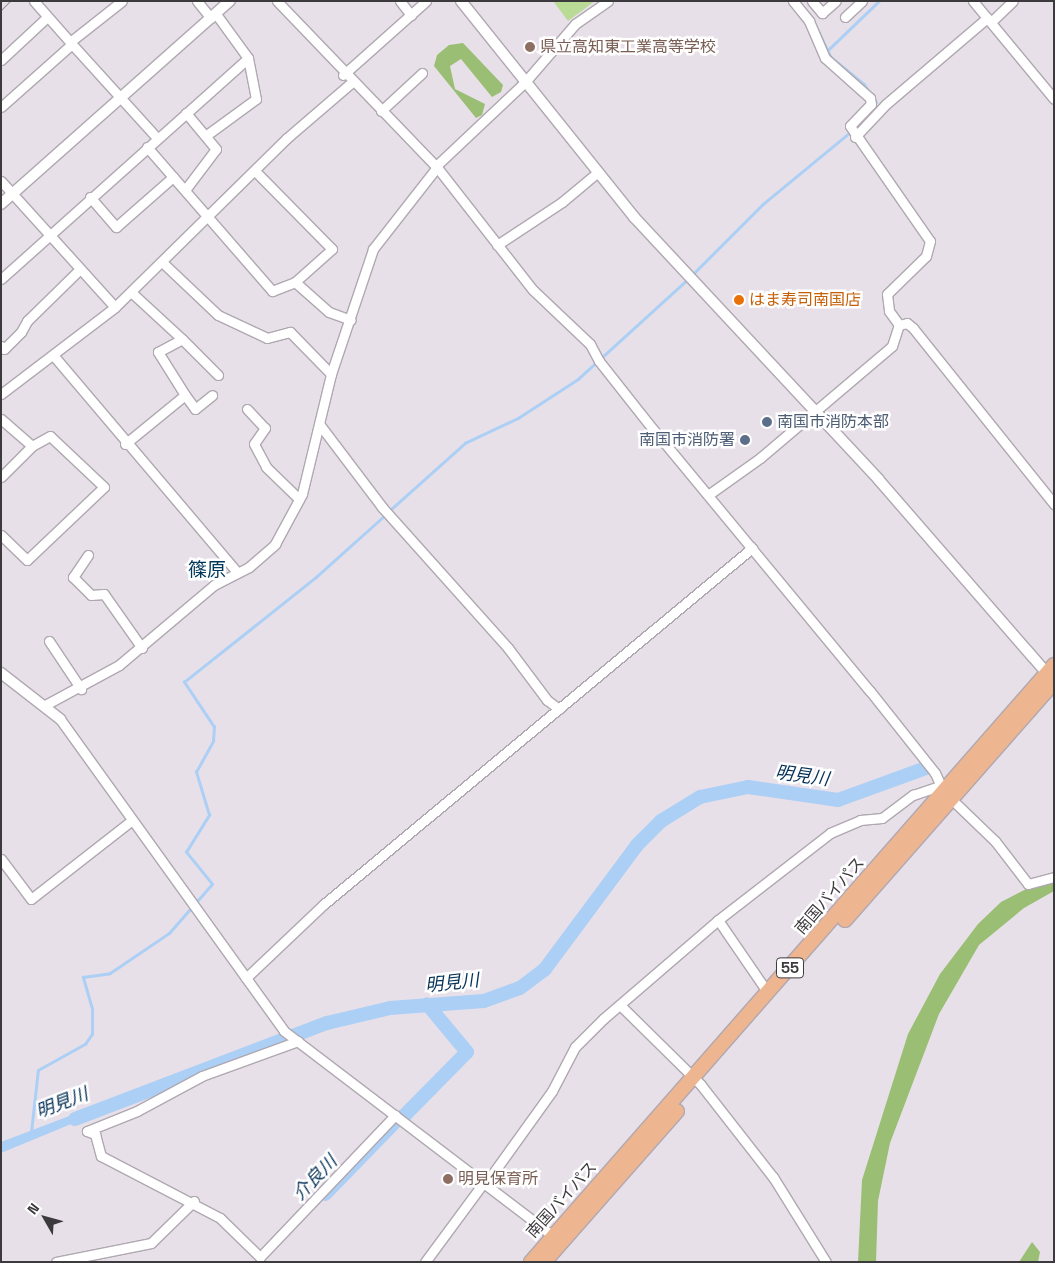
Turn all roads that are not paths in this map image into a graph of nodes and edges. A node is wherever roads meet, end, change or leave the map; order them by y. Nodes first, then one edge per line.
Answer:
1 (34, 1) edge
2 (122, 1) edge
3 (197, 1) edge
4 (230, 1) edge
5 (277, 1) edge
6 (400, 1) edge
7 (426, 1) edge
8 (461, 1) edge
9 (608, 1) edge
10 (793, 1) edge
11 (812, 1) edge
12 (836, 1) edge
13 (862, 1) edge
14 (973, 1) edge
15 (1013, 1) edge
16 (112, 5) edge
17 (411, 14) junction
18 (214, 16) junction
19 (845, 17) dead end
20 (46, 18) junction
21 (989, 20) junction
22 (71, 43) junction
23 (248, 58) junction
24 (1, 60) edge
25 (422, 73) dead end
26 (343, 75) junction
27 (352, 82) junction
28 (525, 82) junction
29 (120, 99) junction
30 (1054, 99) edge
31 (1, 107) edge
32 (381, 111) junction
33 (186, 113) junction
34 (208, 134) junction
35 (855, 137) junction
36 (157, 138) junction
37 (147, 147) junction
38 (436, 167) junction
39 (256, 172) junction
40 (598, 172) junction
41 (173, 176) junction
42 (1, 181) edge
43 (185, 190) junction
44 (12, 194) junction
45 (90, 197) junction
46 (1, 204) edge
47 (210, 218) junction
48 (50, 232) junction
49 (497, 245) junction
50 (162, 262) junction
51 (78, 271) junction
52 (1, 279) edge
53 (295, 282) junction
54 (130, 292) junction
55 (115, 307) junction
56 (351, 320) junction
57 (899, 325) junction
58 (182, 339) junction
59 (1, 346) edge
60 (53, 356) junction
61 (331, 374) junction
62 (218, 375) dead end
63 (1, 394) edge
64 (212, 395) dead end
65 (185, 396) junction
66 (247, 409) dead end
67 (814, 412) junction
68 (1, 419) edge
69 (320, 425) junction
70 (125, 444) junction
71 (32, 446) junction
72 (1, 477) edge
73 (708, 495) junction
74 (299, 499) junction
75 (1054, 504) edge
76 (1, 535) edge
77 (752, 548) junction
78 (88, 555) dead end
79 (237, 572) junction
80 (49, 641) dead end
81 (142, 648) junction
82 (1, 673) edge
83 (1052, 676) edge
84 (81, 689) junction
85 (47, 704) junction
86 (559, 709) junction
87 (60, 719) joint
88 (945, 792) junction
89 (132, 820) junction
90 (1, 859) edge
91 (1054, 877) edge
92 (718, 920) junction
93 (246, 978) junction
94 (768, 993) junction
95 (620, 1006) junction
96 (296, 1039) junction
97 (698, 1081) junction
98 (395, 1115) junction
99 (485, 1183) junction
100 (194, 1201) junction
101 (557, 1240) junction
102 (258, 1260) edge
103 (56, 1262) edge
104 (425, 1262) edge
105 (531, 1262) edge
106 (544, 1262) edge
107 (826, 1262) edge

1 - 20 street
2 - 16 street
3 - 18 street
4 - 18 street
5 - 26 street
6 - 17 street
7 - 17 street
8 - 28 street
9 - 28 street
10 - 35 street
11 - 12 street
13 - 19 street
14 - 21 street
15 - 21 street
16 - 22 street
17 - 26 street
18 - 23 street
18 - 29 street
20 - 22 street
20 - 24 street
21 - 30 street
21 - 35 street
22 - 29 street
22 - 31 street
23 - 33 street
23 - 34 street
25 - 32 street
26 - 27 street
27 - 32 street
27 - 39 street
28 - 38 street
28 - 40 street
29 - 36 street
29 - 44 street
32 - 38 street
33 - 34 street
33 - 36 street
34 - 43 street
35 - 57 street
36 - 37 street
37 - 41 street
37 - 45 street
38 - 49 street
38 - 56 street
39 - 47 street
39 - 53 street
40 - 49 street
40 - 67 street
41 - 43 street
41 - 45 street
42 - 44 street
43 - 47 street
44 - 46 street
44 - 48 street
45 - 48 street
47 - 50 street
47 - 53 street
48 - 51 street
48 - 52 street
49 - 73 street
50 - 54 street
50 - 61 street
51 - 55 street
51 - 59 street
53 - 56 street
54 - 55 street
54 - 58 street
55 - 60 street
56 - 61 street
57 - 67 street
57 - 75 street
58 - 62 street
58 - 65 street
60 - 63 street
60 - 70 street
61 - 69 street
64 - 65 street
65 - 70 street
66 - 74 street
67 - 73 street
67 - 83 street
68 - 71 street
69 - 74 street
69 - 86 street
70 - 79 street
71 - 72 street
71 - 76 street
73 - 77 street
74 - 79 street
77 - 86 street
77 - 88 street
78 - 81 street
79 - 81 street
80 - 84 street
81 - 84 street
82 - 85 street
83 - 88 highway, 南国バイパス / 55
84 - 85 street
85 - 87 street
86 - 93 street
87 - 89 street
88 - 91 street
88 - 92 street
88 - 94 highway, 南国バイパス / 55
88 - 97 highway, 南国バイパス / 55
89 - 90 street
89 - 93 street
92 - 94 street
92 - 95 street
93 - 96 street
94 - 97 highway, 南国バイパス / 55
95 - 97 street
95 - 99 street
96 - 98 street
96 - 100 street
97 - 101 highway, 南国バイパス / 55
97 - 107 street
98 - 99 street
98 - 102 street
99 - 101 street
99 - 104 street
100 - 102 street
100 - 103 street
101 - 105 highway, 南国バイパス / 55
101 - 106 highway, 南国バイパス / 55

